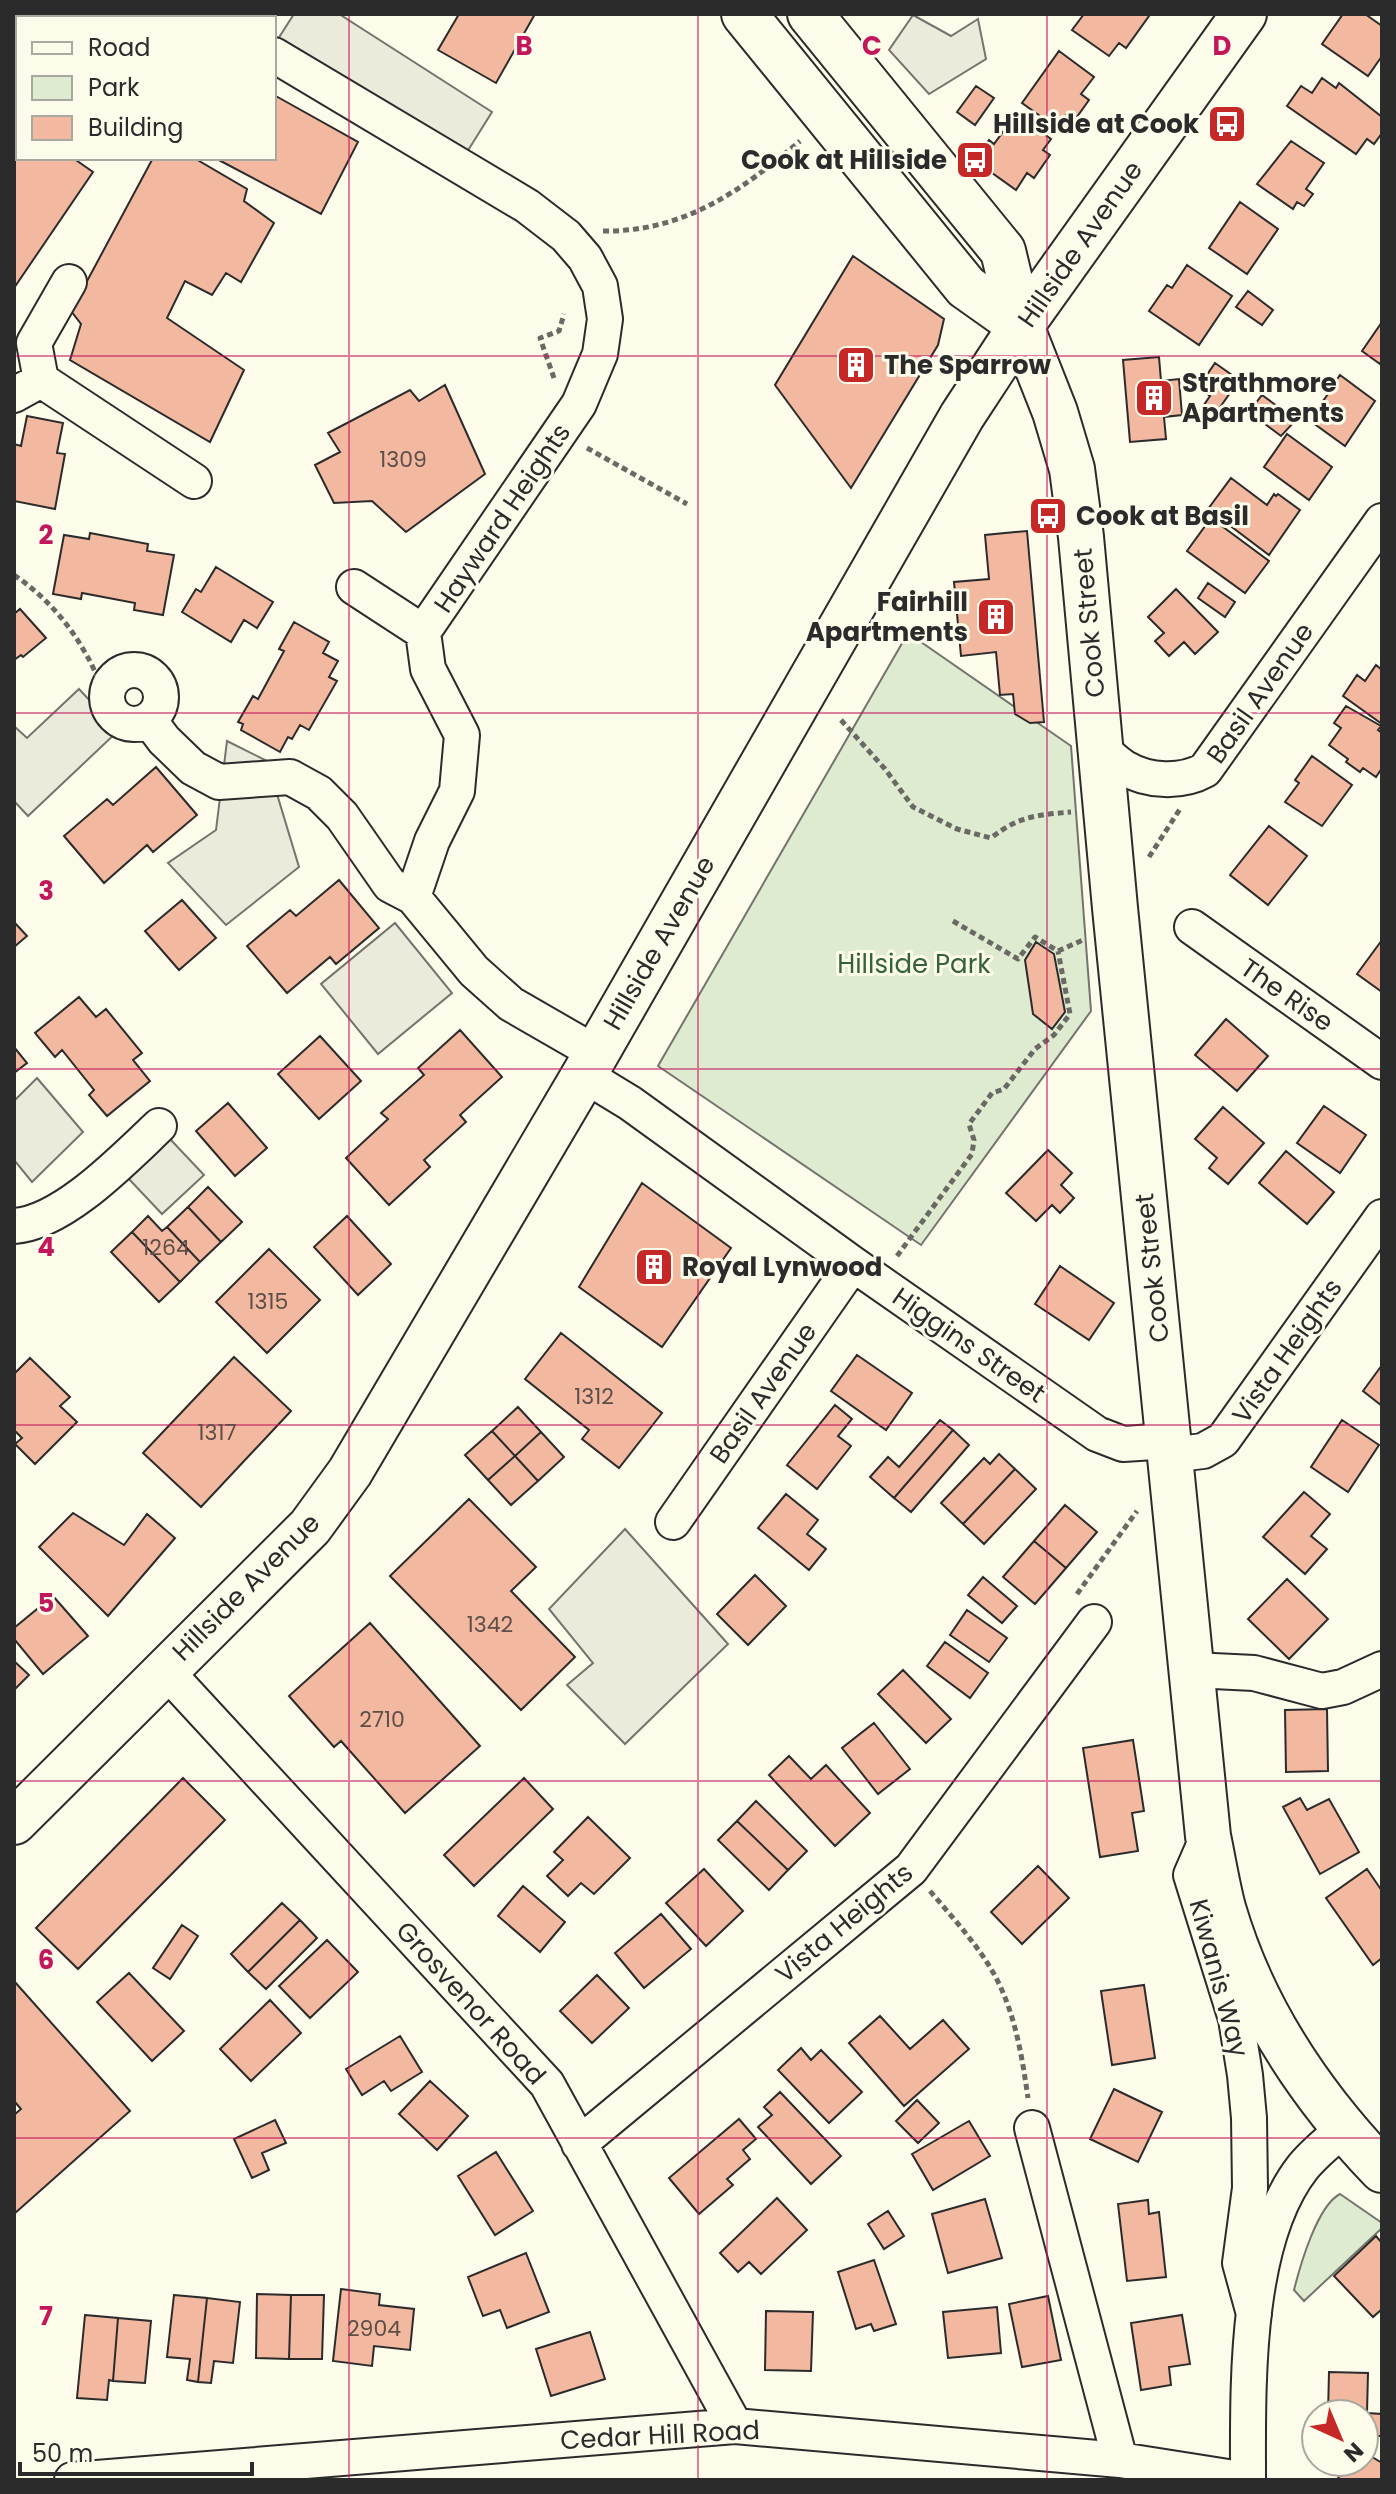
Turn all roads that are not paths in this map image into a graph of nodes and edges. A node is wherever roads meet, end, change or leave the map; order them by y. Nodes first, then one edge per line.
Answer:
1 (744, 14) edge
2 (810, 14) edge
3 (1244, 14) edge
4 (276, 56) edge
5 (69, 282) dead end
6 (1021, 326) junction
7 (27, 387) edge
8 (194, 481) dead end
9 (1382, 521) edge
10 (354, 587) dead end
11 (423, 632) junction
12 (149, 720) junction
13 (1100, 748) junction
14 (413, 897) junction
15 (1192, 927) dead end
16 (1382, 1062) edge
17 (590, 1064) junction
18 (159, 1126) dead end
19 (1382, 1217) edge
20 (14, 1226) edge
21 (866, 1273) junction
22 (1170, 1448) junction
23 (673, 1522) dead end
24 (1085, 1609) road end
25 (1382, 1669) edge
26 (165, 1670) junction
27 (1193, 1670) junction
28 (14, 1822) edge
29 (1208, 1836) junction
30 (1032, 2128) road end
31 (1343, 2129) junction
32 (579, 2144) junction
33 (1382, 2170) edge
34 (1254, 2314) junction
35 (735, 2426) junction
36 (1120, 2460) junction
37 (415, 2466) edge
38 (72, 2480) edge
39 (1247, 2480) edge

1 - 6 main road
2 - 6 main road, Cook Street
3 - 6 main road, Hillside Avenue
4 - 11 street, Hayward Heights
5 - 7 street
6 - 13 main road, Cook Street
6 - 17 main road, Hillside Avenue
7 - 8 street
9 - 13 street, Basil Avenue
10 - 11 street
11 - 14 street, Hayward Heights
12 - 12 street
12 - 14 street
13 - 22 main road, Cook Street
14 - 17 street
15 - 16 street, The Rise
17 - 21 street, Higgins Street
17 - 26 main road, Hillside Avenue
18 - 20 street
19 - 22 street, Vista Heights
21 - 22 street, Higgins Street
21 - 23 street, Basil Avenue
22 - 27 main road, Cook Street
24 - 32 street, Vista Heights
25 - 27 street
26 - 28 main road, Hillside Avenue
26 - 32 street, Grosvenor Road
27 - 29 main road, Cook Street
29 - 31 main road, Cook Street
29 - 34 street, Kiwanis Way
30 - 36 street
31 - 33 main road, Cook Street
31 - 34 street, Kiwanis Way
32 - 35 street, Grosvenor Road
34 - 39 street, Kiwanis Way
35 - 36 street, Cedar Hill Road
35 - 37 street, Cedar Hill Road
36 - 39 street, Cedar Hill Road
37 - 38 street, Cedar Hill Road

